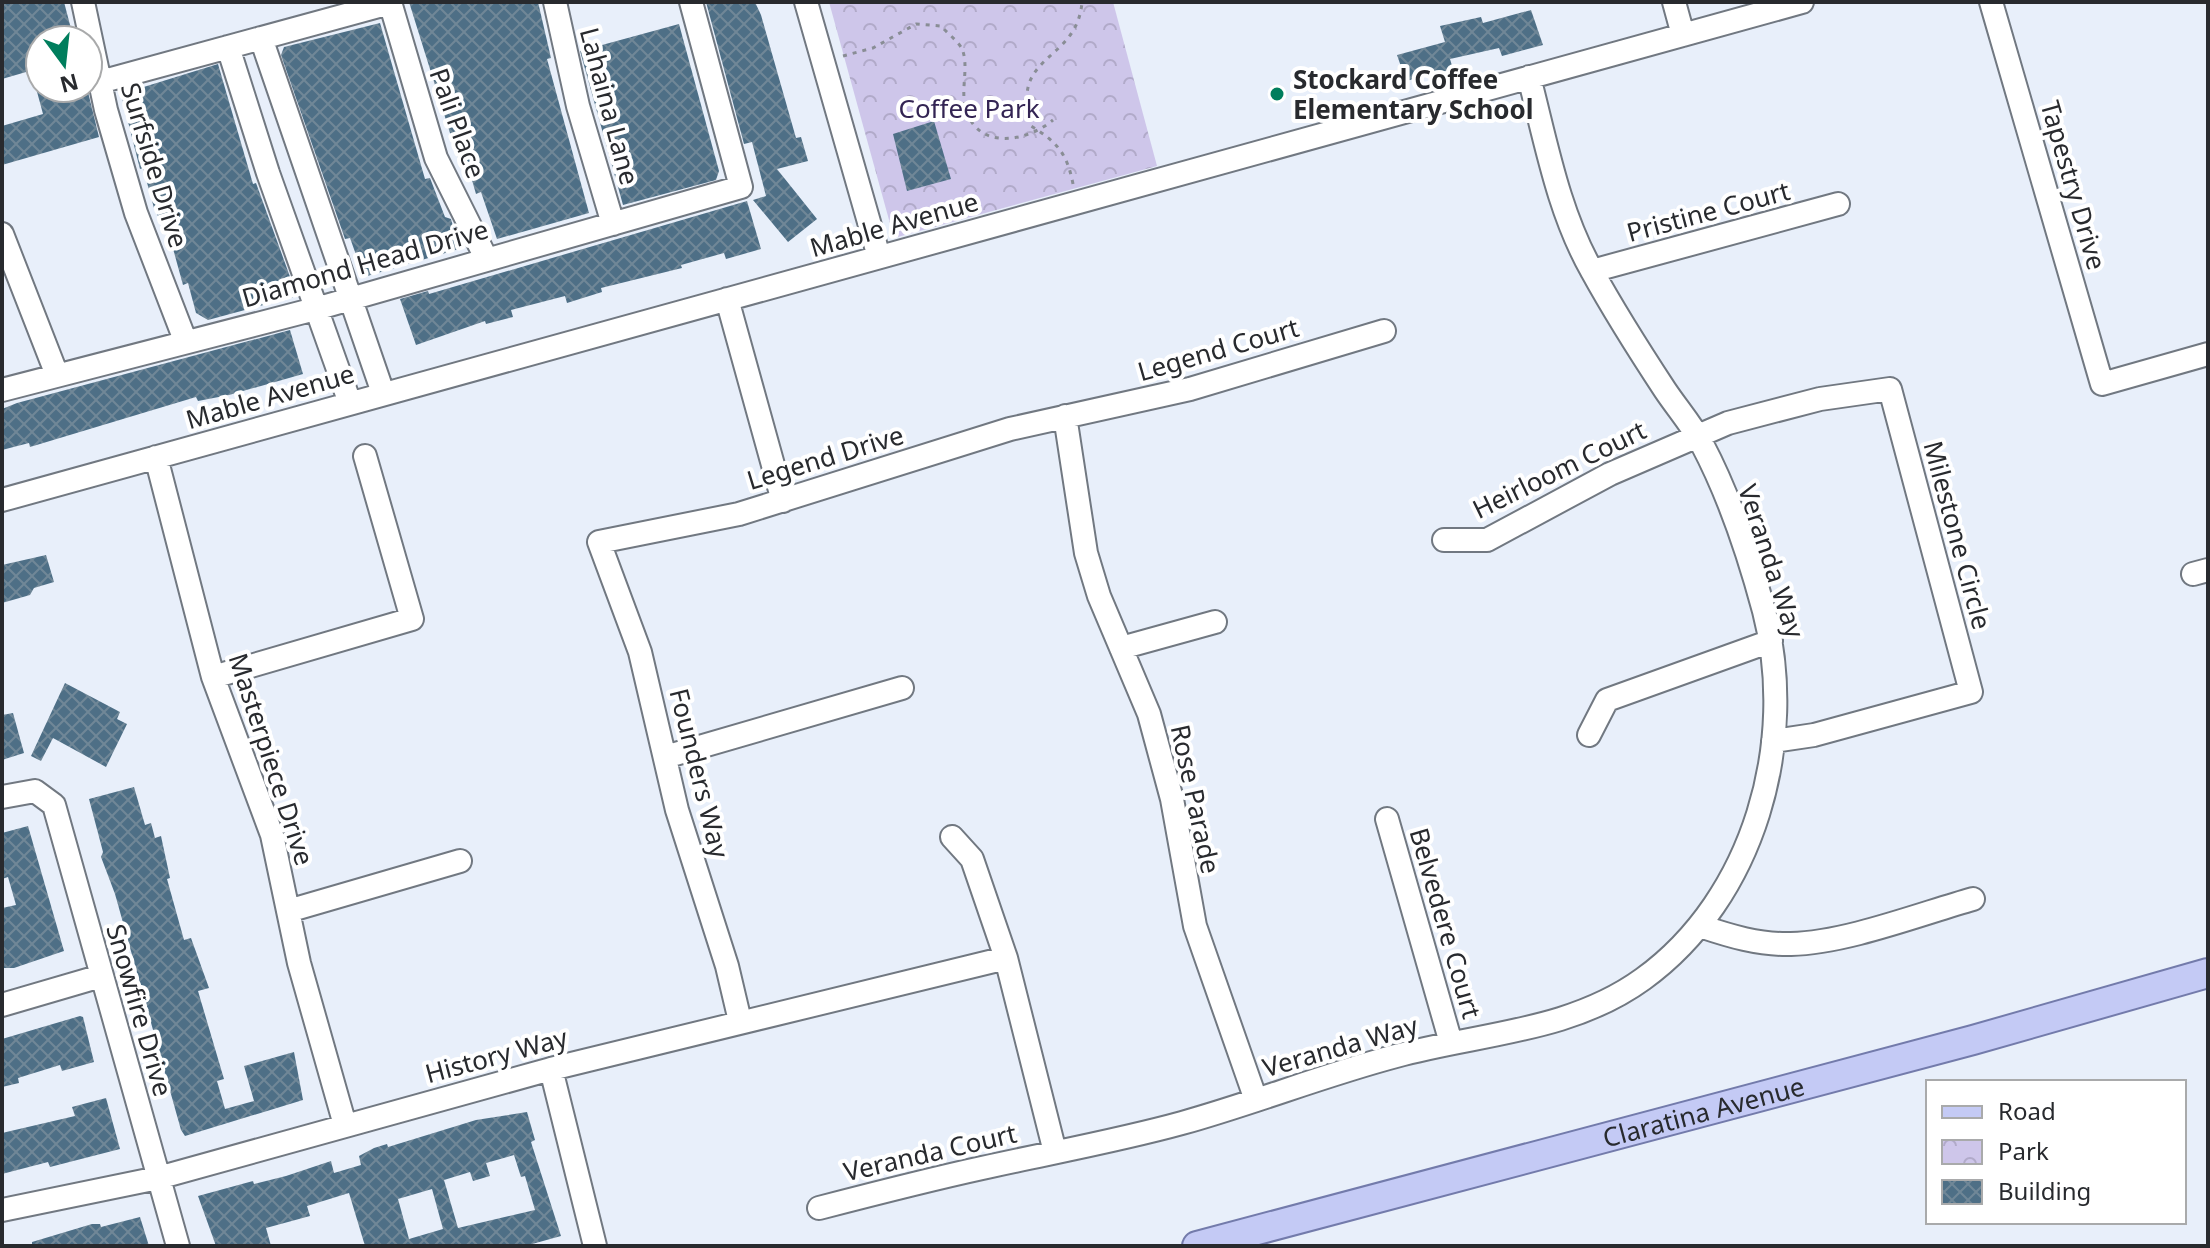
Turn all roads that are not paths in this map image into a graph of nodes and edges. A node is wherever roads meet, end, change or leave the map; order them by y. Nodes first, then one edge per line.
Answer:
1 (83, 2) edge
2 (390, 2) edge
3 (555, 2) edge
4 (691, 2) edge
5 (806, 2) edge
6 (1674, 2) edge
7 (1802, 2) edge
8 (1991, 2) edge
9 (88, 24) edge
10 (1683, 35) junction
11 (261, 38) junction
12 (228, 47) junction
13 (1529, 77) junction
14 (104, 81) edge
15 (104, 97) edge
16 (1838, 204) dead end
17 (613, 224) junction
18 (2, 234) edge
19 (879, 257) junction
20 (486, 258) junction
21 (1592, 271) junction
22 (352, 298) junction
23 (727, 299) junction
24 (319, 308) junction
25 (1384, 331) dead end
26 (185, 340) junction
27 (2208, 354) edge
28 (57, 375) junction
29 (2, 390) edge
30 (383, 393) junction
31 (350, 403) junction
32 (1065, 416) junction
33 (1696, 435) junction
34 (365, 456) dead end
35 (156, 457) junction
36 (2, 500) edge
37 (783, 501) junction
38 (1444, 540) dead end
39 (599, 542) joint
40 (1215, 622) dead end
41 (1771, 641) junction
42 (1121, 648) junction
43 (213, 677) junction
44 (902, 688) dead end
45 (1589, 735) dead end
46 (1773, 741) junction
47 (665, 757) junction
48 (2, 797) edge
49 (1387, 819) dead end
50 (952, 837) dead end
51 (460, 861) dead end
52 (1973, 899) dead end
53 (288, 911) junction
54 (1700, 926) junction
55 (1006, 958) junction
56 (2208, 973) edge
57 (101, 976) junction
58 (2, 1005) edge
59 (740, 1021) junction
60 (1451, 1043) junction
61 (551, 1069) junction
62 (1256, 1100) junction
63 (345, 1125) junction
64 (1055, 1152) junction
65 (158, 1178) junction
66 (819, 1208) dead end
67 (2, 1210) edge
68 (178, 1246) edge
69 (595, 1246) edge
70 (1197, 1246) edge

1 - 9 street, Surfside Drive
2 - 11 street
2 - 20 street, Pali Place
3 - 17 street, Lahaina Lane
4 - 17 street, Diamond Head Drive
5 - 19 street
6 - 10 street
7 - 10 street, Mable Avenue
8 - 27 street, Tapestry Drive
10 - 13 street, Mable Avenue
11 - 12 street
11 - 22 street
12 - 14 street
12 - 24 street
13 - 19 street, Mable Avenue
13 - 21 street, Veranda Way
15 - 26 street, Surfside Drive
16 - 21 street, Pristine Court
17 - 20 street, Diamond Head Drive
18 - 28 street
19 - 23 street, Mable Avenue
20 - 22 street, Diamond Head Drive
21 - 33 street, Veranda Way
22 - 24 street, Diamond Head Drive
22 - 30 street
23 - 30 street, Mable Avenue
23 - 37 street
24 - 26 street, Diamond Head Drive
24 - 31 street
25 - 32 street, Legend Court
26 - 28 street, Diamond Head Drive
28 - 29 street, Diamond Head Drive
30 - 31 street, Mable Avenue
31 - 35 street, Mable Avenue
32 - 37 street, Legend Drive
32 - 42 street, Rose Parade
33 - 38 street, Heirloom Court
33 - 41 street, Veranda Way
33 - 46 street, Milestone Circle
34 - 43 street
35 - 36 street, Mable Avenue
35 - 43 street, Masterpiece Drive
37 - 39 street, Legend Drive
39 - 47 street, Founders Way
40 - 42 street
41 - 45 street
41 - 46 street, Veranda Way
42 - 62 street, Rose Parade
43 - 53 street, Masterpiece Drive
44 - 47 street
46 - 54 street, Veranda Way
47 - 59 street, Founders Way
48 - 57 street, Snowfire Drive
49 - 60 street, Belvedere Court
50 - 55 street
51 - 53 street
52 - 54 street
53 - 63 street, Masterpiece Drive
54 - 60 street, Veranda Way
55 - 59 street, History Way
55 - 64 street
56 - 70 main road, Claratina Avenue
57 - 58 street
57 - 65 street, Snowfire Drive
59 - 61 street, History Way
60 - 62 street, Veranda Way
61 - 63 street, History Way
61 - 69 street
62 - 64 street, Veranda Way
63 - 65 street, History Way
64 - 66 street, Veranda Court
65 - 67 street, History Way
65 - 68 street, Snowfire Drive

